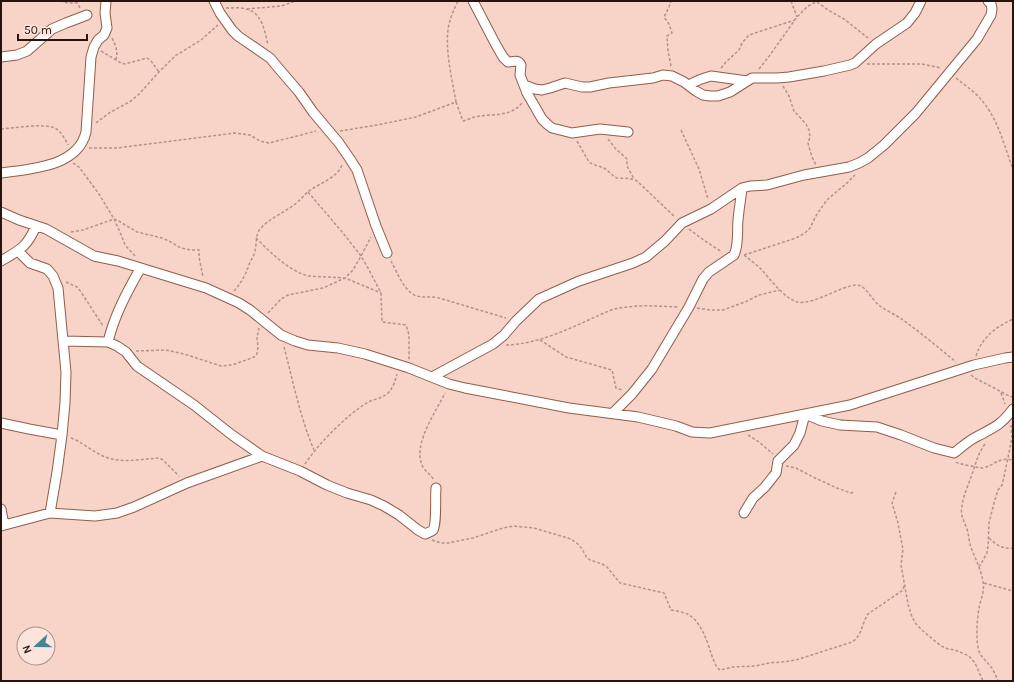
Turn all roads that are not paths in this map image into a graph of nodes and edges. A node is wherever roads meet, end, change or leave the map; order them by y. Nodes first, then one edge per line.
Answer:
1 (106, 1) edge
2 (473, 1) edge
3 (921, 1) edge
4 (988, 1) edge
5 (215, 3) edge
6 (87, 15) dead end
7 (1, 58) edge
8 (749, 79) junction
9 (689, 85) junction
10 (526, 89) junction
11 (628, 132) dead end
12 (1, 173) edge
13 (742, 188) junction
14 (1, 212) edge
15 (36, 226) junction
16 (18, 251) junction
17 (387, 253) road end
18 (1, 261) edge
19 (140, 269) junction
20 (109, 338) junction
21 (63, 341) junction
22 (1013, 357) edge
23 (432, 377) junction
24 (1011, 412) edge
25 (613, 414) junction
26 (805, 414) junction
27 (1, 423) edge
28 (62, 434) junction
29 (262, 456) junction
30 (436, 488) road end
31 (1, 509) edge
32 (50, 513) junction
33 (744, 513) dead end
34 (2, 525) edge

1 - 12 street
2 - 10 street
3 - 8 street
4 - 13 street
5 - 17 street
6 - 7 street
8 - 9 street
8 - 9 street
9 - 10 street
10 - 11 street
13 - 23 street
13 - 25 street
14 - 15 street
15 - 16 street
15 - 19 street
16 - 18 street
16 - 21 street
19 - 20 street
19 - 23 street
20 - 21 street
20 - 29 street
21 - 28 street
22 - 26 street
23 - 25 street
24 - 26 street
25 - 26 street
26 - 33 street
27 - 28 street
28 - 32 street
29 - 30 street
29 - 32 street
31 - 34 street
32 - 34 street

